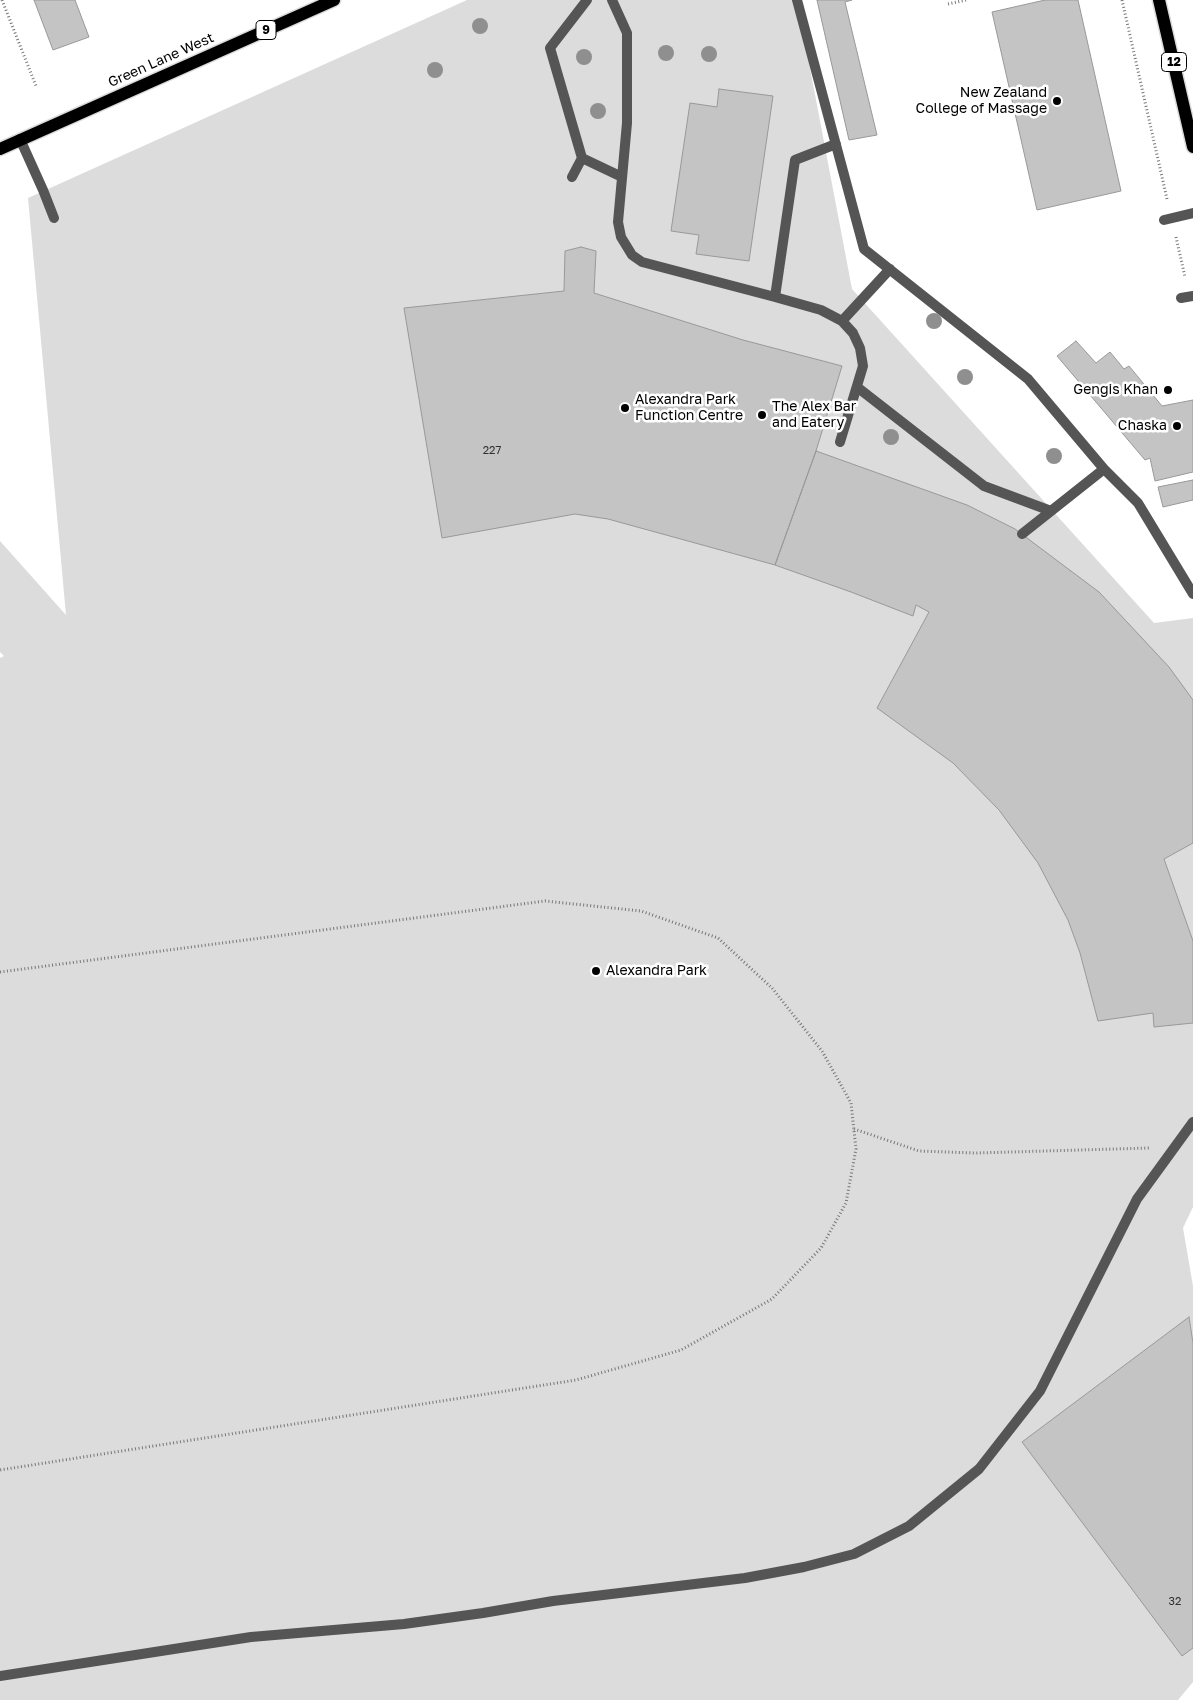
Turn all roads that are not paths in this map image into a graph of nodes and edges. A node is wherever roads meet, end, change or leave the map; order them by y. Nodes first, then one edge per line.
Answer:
1 (334, 0) edge
2 (587, 0) edge
3 (612, 0) edge
4 (797, 0) edge
5 (1159, 0) edge
6 (20, 139) junction
7 (836, 144) junction
8 (1193, 148) edge
9 (0, 149) edge
10 (582, 158) junction
11 (622, 177) junction
12 (572, 178) dead end
13 (1193, 213) edge
14 (54, 218) dead end
15 (1167, 220) road end
16 (890, 269) junction
17 (774, 297) junction
18 (842, 321) junction
19 (857, 388) junction
20 (840, 442) dead end
21 (1104, 469) junction
22 (1051, 511) junction
23 (1022, 534) dead end
24 (1193, 594) edge
25 (1193, 1122) edge
26 (0, 1676) edge

1 - 6 main road, Green Lane West / 9
2 - 10 lane
3 - 11 lane
4 - 7 lane
5 - 8 main road, 12
6 - 9 main road, Green Lane West / 9
6 - 14 lane
7 - 16 lane
7 - 17 lane
10 - 11 lane
10 - 12 lane
11 - 17 lane
13 - 15 lane
16 - 18 lane
16 - 21 lane
17 - 18 lane
18 - 19 lane
19 - 20 lane
19 - 22 lane
21 - 22 lane
21 - 24 lane
22 - 23 lane
25 - 26 lane

